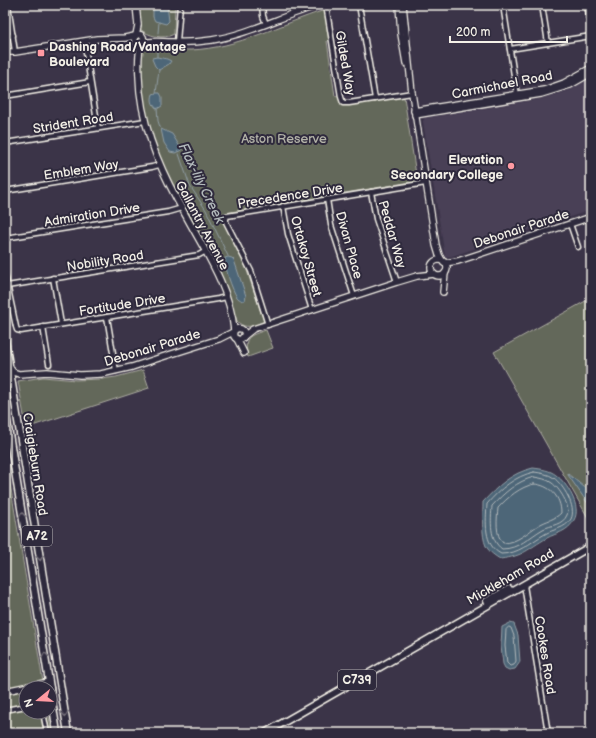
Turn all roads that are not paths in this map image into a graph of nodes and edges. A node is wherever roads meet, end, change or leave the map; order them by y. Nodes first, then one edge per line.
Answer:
1 (8, 5) edge
2 (136, 5) edge
3 (180, 5) edge
4 (262, 5) edge
5 (320, 5) edge
6 (326, 5) edge
7 (359, 5) edge
8 (399, 5) edge
9 (403, 5) edge
10 (503, 5) edge
11 (542, 5) edge
12 (308, 7) edge
13 (589, 7) edge
14 (266, 24) junction
15 (591, 30) edge
16 (13, 35) junction
17 (591, 36) edge
18 (5, 37) edge
19 (139, 39) junction
20 (84, 41) junction
21 (177, 42) junction
22 (548, 43) junction
23 (510, 49) junction
24 (5, 52) edge
25 (15, 52) junction
26 (5, 56) edge
27 (591, 68) edge
28 (591, 73) edge
29 (410, 79) junction
30 (90, 82) junction
31 (412, 93) junction
32 (5, 96) edge
33 (518, 97) junction
34 (375, 99) junction
35 (414, 113) junction
36 (145, 121) junction
37 (98, 128) junction
38 (5, 143) edge
39 (160, 165) junction
40 (426, 183) junction
41 (5, 191) edge
42 (371, 192) junction
43 (327, 199) junction
44 (283, 206) junction
45 (182, 208) junction
46 (591, 217) edge
47 (570, 224) junction
48 (5, 238) edge
49 (436, 245) junction
50 (578, 247) dead end
51 (206, 252) junction
52 (458, 261) junction
53 (443, 262) junction
54 (433, 265) junction
55 (446, 271) junction
56 (5, 274) edge
57 (435, 275) junction
58 (417, 276) junction
59 (53, 278) junction
60 (397, 282) junction
61 (7, 286) junction
62 (354, 296) junction
63 (226, 297) junction
64 (312, 310) junction
65 (107, 317) junction
66 (61, 324) junction
67 (268, 325) junction
68 (43, 327) junction
69 (253, 329) junction
70 (237, 330) junction
71 (239, 338) junction
72 (219, 339) junction
73 (5, 340) edge
74 (245, 355) dead end
75 (48, 364) dead end
76 (10, 368) junction
77 (116, 371) junction
78 (19, 374) junction
79 (12, 382) junction
80 (5, 409) edge
81 (591, 545) edge
82 (524, 585) junction
83 (49, 680) edge
84 (18, 690) edge
85 (5, 691) edge
86 (18, 708) edge
87 (5, 710) edge
88 (45, 720) edge
89 (55, 720) edge
90 (5, 728) edge
91 (268, 732) edge
92 (6, 733) edge
93 (47, 733) edge
94 (57, 733) edge
95 (68, 733) edge
96 (548, 733) edge

1 - 16 street
2 - 19 street, Gallantry Avenue
3 - 21 street
4 - 14 street
5 - 12 street
6 - 34 street, Gilded Way
7 - 34 street
8 - 29 street
9 - 29 street
10 - 23 street
11 - 22 street
12 - 14 street
13 - 15 street
14 - 21 street
16 - 18 street
16 - 25 street
17 - 22 street
19 - 20 street
19 - 21 street
19 - 36 street, Gallantry Avenue
20 - 25 street
20 - 30 street
22 - 23 street
23 - 33 street
24 - 25 street
25 - 26 street
27 - 33 street, Carmichael Road
28 - 33 street, Carmichael Road
29 - 31 street
30 - 32 street
30 - 37 street
31 - 34 street, Gilded Way
31 - 35 street
33 - 35 street, Carmichael Road
35 - 40 street
36 - 37 street, Strident Road
36 - 39 street, Gallantry Avenue
37 - 38 street, Strident Road
39 - 41 street, Emblem Way
39 - 45 street, Gallantry Avenue
40 - 42 street, Precedence Drive
40 - 49 street
42 - 43 street, Precedence Drive
42 - 60 street, Peddar Way
43 - 44 street, Precedence Drive
43 - 62 street, Divan Place
44 - 64 street, Ortakoy Street
44 - 67 street, Precedence Drive
45 - 48 street, Admiration Drive
45 - 51 street, Gallantry Avenue
46 - 47 street, Debonair Parade
47 - 50 street
47 - 52 street, Debonair Parade
49 - 53 street
49 - 54 street
51 - 59 street, Nobility Road
51 - 63 street, Gallantry Avenue
52 - 53 street, Debonair Parade
52 - 55 street, Debonair Parade
53 - 54 street
53 - 55 street
54 - 57 street
54 - 58 street, Debonair Parade
55 - 57 street
55 - 57 street
56 - 61 street
57 - 58 street, Debonair Parade
58 - 60 street, Debonair Parade
59 - 61 street, Nobility Road
59 - 66 street
60 - 62 street, Debonair Parade
61 - 68 street, Fortitude Drive
62 - 64 street, Debonair Parade
63 - 65 street, Fortitude Drive
63 - 70 street, Gallantry Avenue
64 - 67 street, Debonair Parade
65 - 66 street, Fortitude Drive
65 - 77 street
66 - 68 street, Fortitude Drive
67 - 69 street, Debonair Parade
68 - 75 street
69 - 70 street, Debonair Parade
69 - 71 street, Debonair Parade
70 - 71 street
70 - 71 street
70 - 72 street, Debonair Parade
71 - 72 street, Debonair Parade
71 - 74 street
72 - 77 street, Debonair Parade
73 - 76 main road, Craigieburn Road / A72
76 - 78 street
76 - 79 main road, Craigieburn Road / A72
77 - 78 street, Debonair Parade
78 - 79 street
79 -> 95 main road, Craigieburn Road / A72
83 -> 80 main road, Craigieburn Road / A72
81 - 82 main road, Mickleham Road / C739
81 - 82 main road, Mickleham Road / C739
82 - 91 main road, Mickleham Road / C739
82 - 96 street, Cookes Road
84 - 85 street
86 - 87 street
88 - 93 street
89 - 94 main road, Craigieburn Road / A72
90 - 92 street

